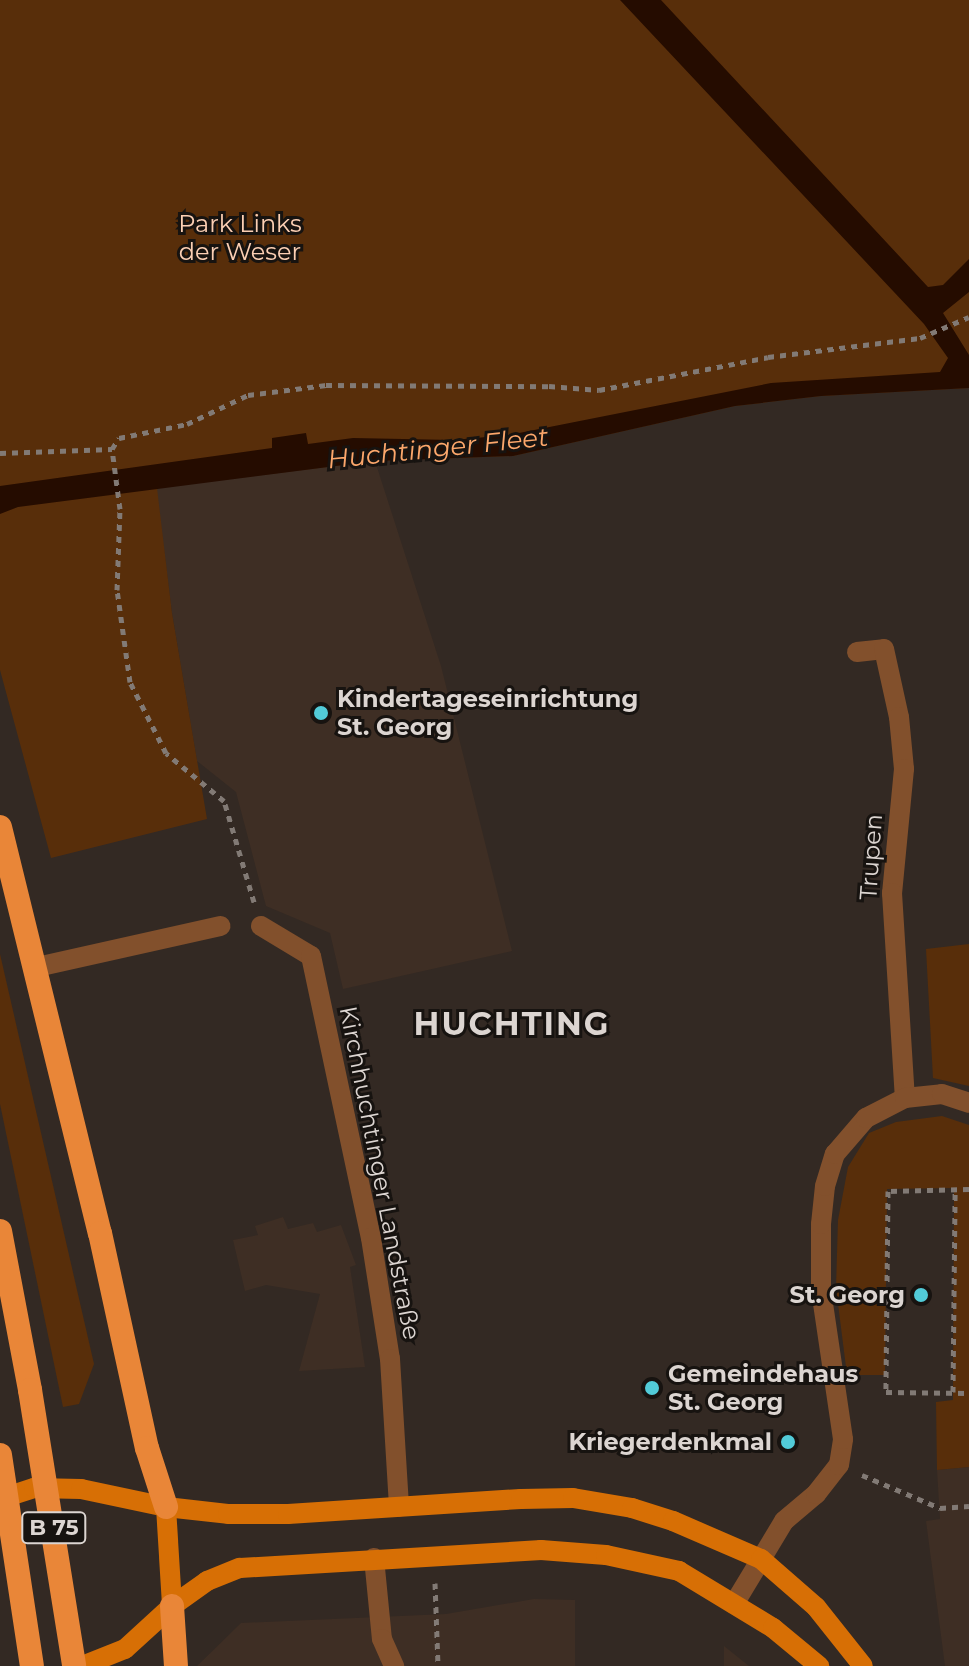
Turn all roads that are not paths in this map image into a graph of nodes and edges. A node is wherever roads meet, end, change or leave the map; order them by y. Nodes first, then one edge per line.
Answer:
1 (857, 652) dead end
2 (0, 827) edge
3 (220, 926) dead end
4 (261, 926) road end
5 (37, 967) junction
6 (905, 1098) junction
7 (969, 1103) edge
8 (0, 1231) edge
9 (0, 1455) edge
10 (0, 1499) edge
11 (166, 1507) junction
12 (399, 1507) junction
13 (374, 1558) junction
14 (761, 1559) junction
15 (734, 1604) junction
16 (172, 1606) junction
17 (32, 1666) edge
18 (74, 1666) edge
19 (82, 1666) edge
20 (176, 1666) edge
21 (394, 1666) edge
22 (819, 1666) edge
23 (863, 1666) edge

1 - 6 street, Trupen
2 - 5 highway
3 - 5 street
4 - 12 street, Kirchhuchtinger Landstraße
5 - 11 highway
6 - 7 street
6 - 14 street
8 - 18 highway, B 75, bridge
9 - 17 highway, B 75, bridge
10 - 11 main road
11 - 12 main road
11 - 16 main road
12 - 14 main road
13 - 15 main road
13 - 16 main road
13 - 21 street
14 - 15 street
14 - 23 main road
15 - 22 main road
16 - 19 main road
16 - 20 highway

